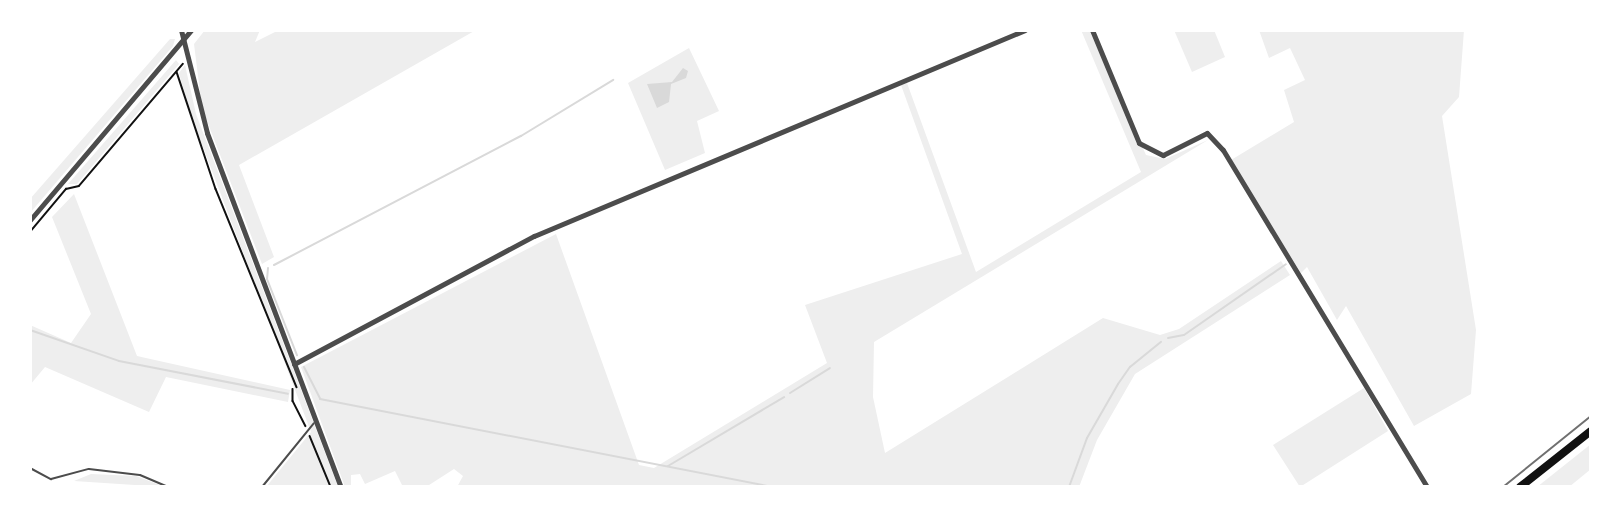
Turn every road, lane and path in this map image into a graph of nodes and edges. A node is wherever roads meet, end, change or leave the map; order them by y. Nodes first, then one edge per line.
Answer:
1 (181, 30) edge
2 (191, 30) edge
3 (1025, 30) edge
4 (1092, 30) edge
5 (183, 41) junction
6 (30, 220) edge
7 (30, 232) edge
8 (294, 364) junction
9 (303, 386) junction
10 (293, 388) junction
11 (316, 422) junction
12 (308, 430) junction
13 (1591, 431) edge
14 (30, 468) edge
15 (168, 487) edge
16 (262, 487) edge
17 (331, 487) edge
18 (341, 487) edge
19 (1427, 487) edge
20 (1520, 487) edge

1 - 5 street
2 - 5 street
3 - 8 street
4 - 19 street
5 - 6 street
5 - 8 street
7 - 10 path
8 - 9 street
9 - 10 path
9 - 11 street
10 - 12 path
11 - 12 lane
11 - 18 street
12 - 16 lane
12 - 17 path
13 - 20 main road
14 - 15 lane

